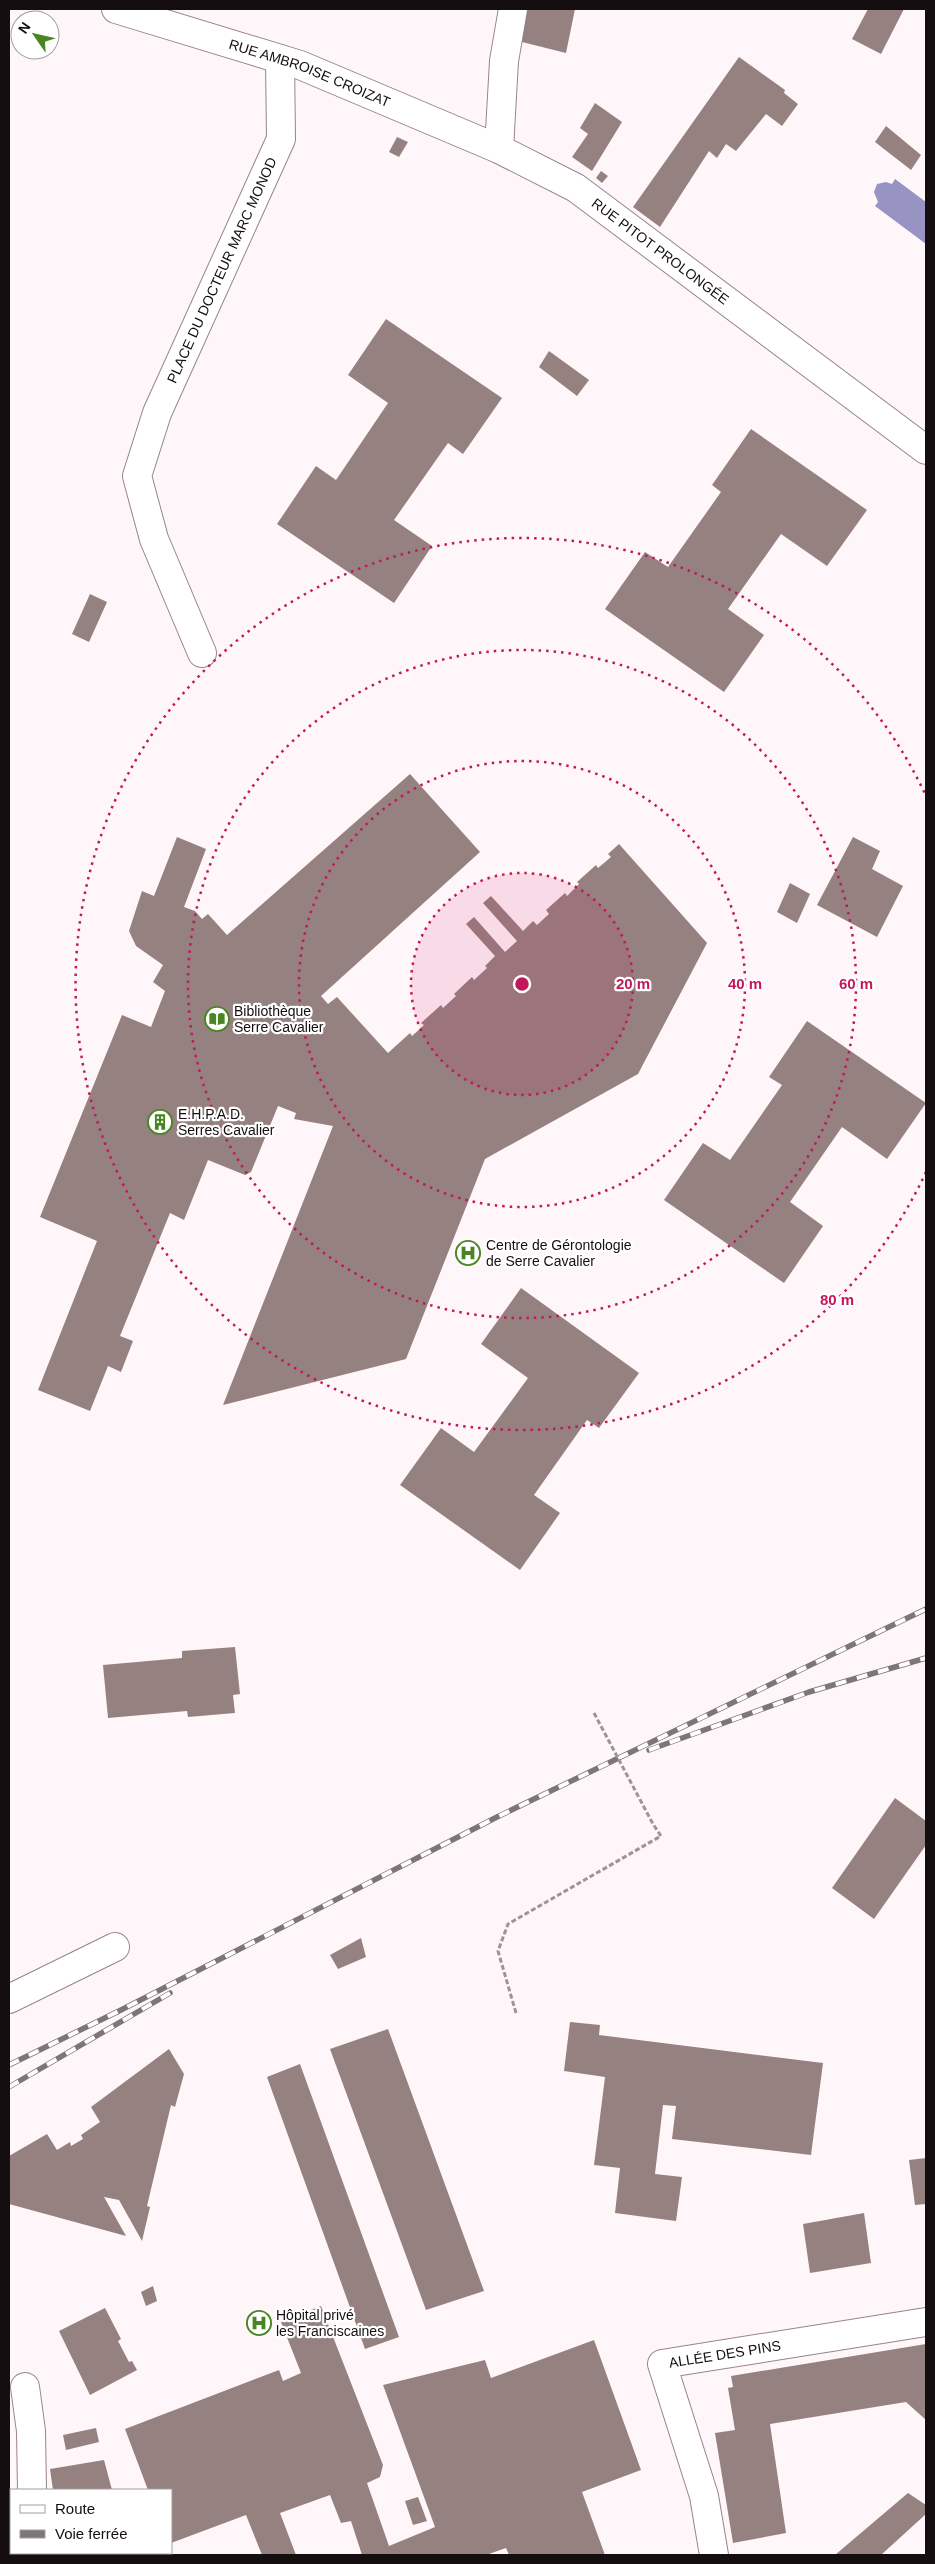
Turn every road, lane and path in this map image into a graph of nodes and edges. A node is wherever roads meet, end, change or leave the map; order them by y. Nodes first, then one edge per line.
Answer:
1 (116, 9) edge
2 (513, 9) edge
3 (280, 59) junction
4 (499, 149) junction
5 (926, 450) edge
6 (202, 653) dead end
7 (594, 1714) dead end
8 (115, 1947) dead end
9 (9, 1999) edge
10 (516, 2013) dead end
11 (926, 2322) edge
12 (25, 2387) dead end
13 (32, 2489) edge
14 (714, 2555) edge

1 - 3 street, RUE AMBROISE CROIZAT
2 - 4 street
3 - 4 street, RUE AMBROISE CROIZAT
3 - 6 street, PLACE DU DOCTEUR MARC MONOD
4 - 5 street, RUE PITOT PROLONGÉE
7 - 10 path, bridge
8 - 9 street
11 - 14 street, ALLÉE DES PINS
12 - 13 street

